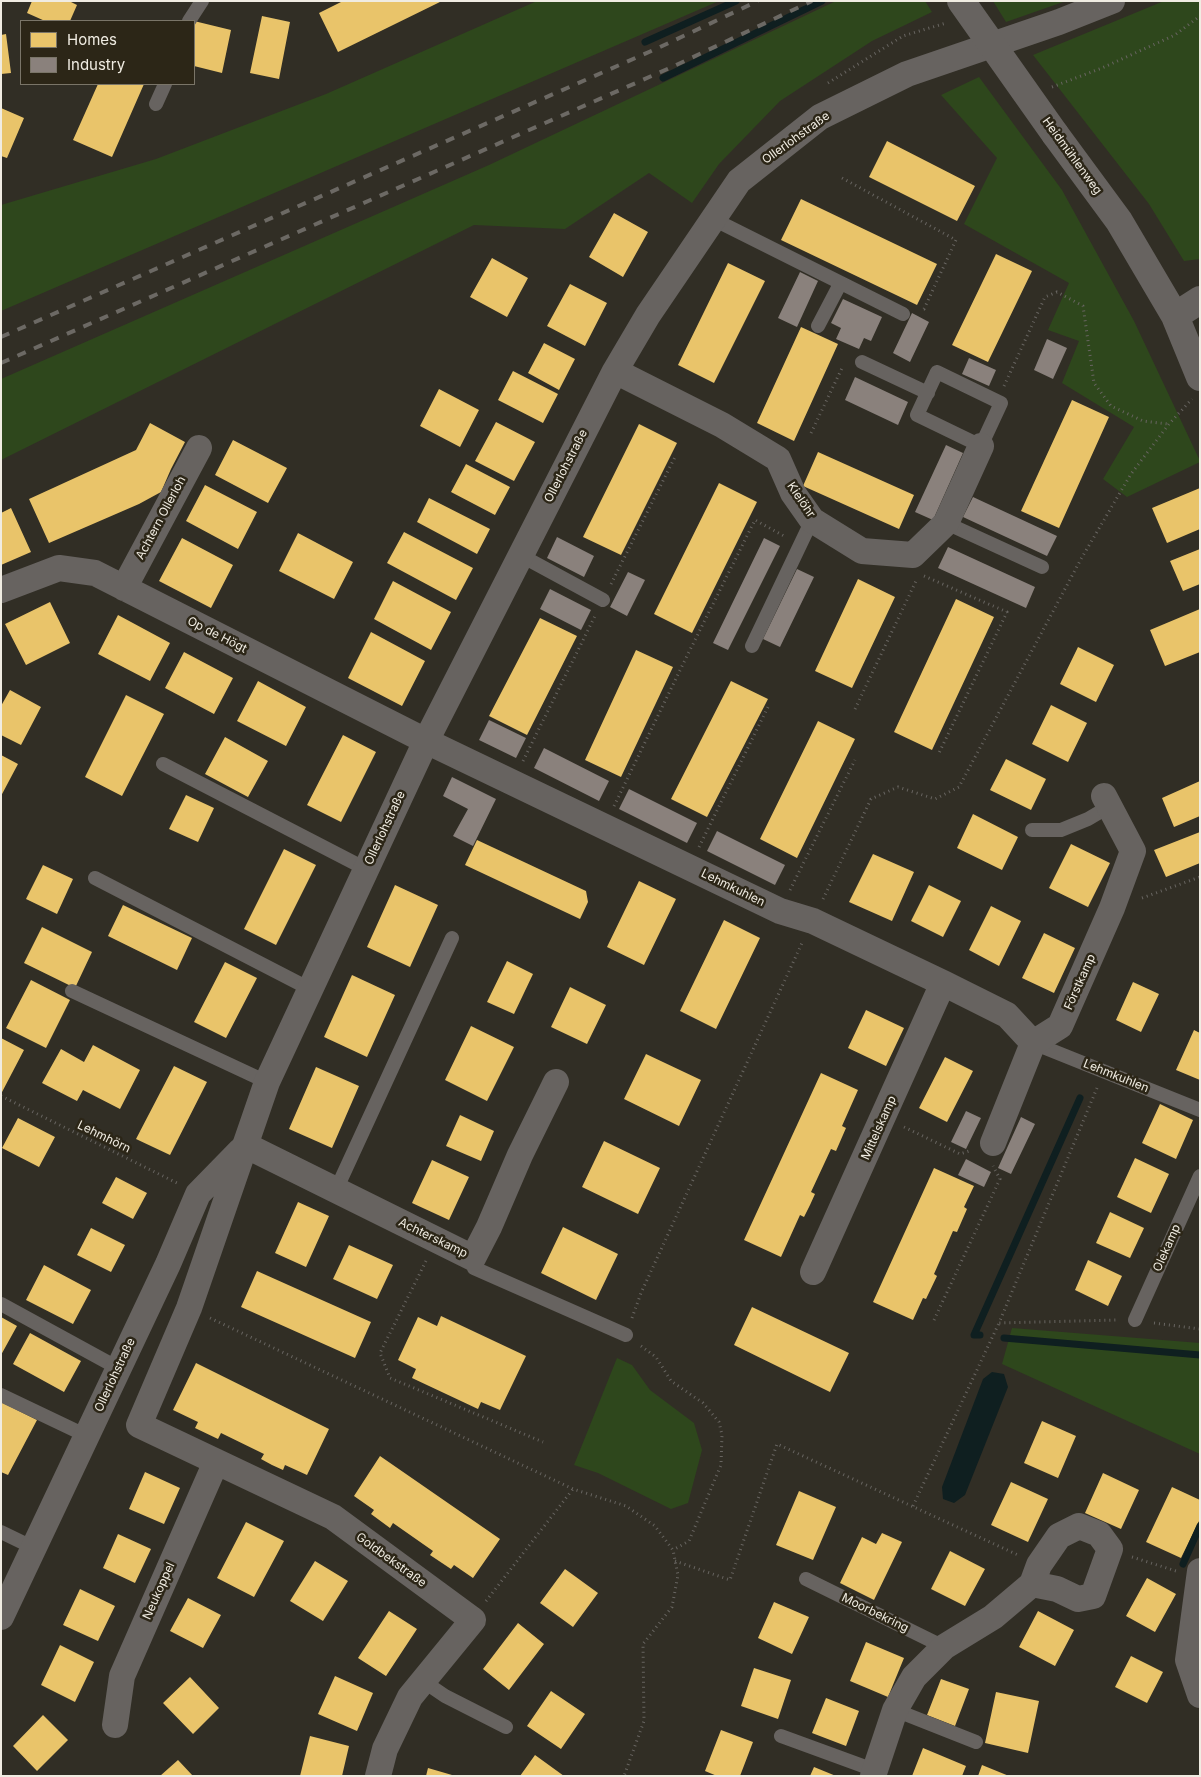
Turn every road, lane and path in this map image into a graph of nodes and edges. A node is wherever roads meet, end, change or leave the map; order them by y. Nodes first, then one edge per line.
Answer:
1 (202, 1) edge
2 (961, 1) edge
3 (1112, 1) edge
4 (1200, 16) edge
5 (190, 20) edge
6 (165, 85) edge
7 (1029, 96) junction
8 (156, 104) dead end
9 (842, 178) dead end
10 (714, 219) junction
11 (840, 284) junction
12 (1200, 300) edge
13 (902, 314) joint
14 (1175, 316) junction
15 (818, 326) dead end
16 (862, 362) joint
17 (615, 371) junction
18 (1200, 377) edge
19 (928, 393) junction
20 (998, 401) junction
21 (1169, 424) dead end
22 (811, 433) dead end
23 (981, 446) junction
24 (199, 448) dead end
25 (675, 457) dead end
26 (812, 520) junction
27 (946, 523) junction
28 (800, 545) junction
29 (520, 555) junction
30 (1042, 567) dead end
31 (124, 588) junction
32 (1, 590) edge
33 (603, 600) junction
34 (752, 646) dead end
35 (768, 707) dead end
36 (855, 710) dead end
37 (426, 741) junction
38 (939, 754) dead end
39 (854, 760) dead end
40 (163, 764) dead end
41 (512, 782) junction
42 (1107, 801) joint
43 (604, 827) junction
44 (1032, 830) dead end
45 (689, 867) junction
46 (366, 869) junction
47 (1200, 876) edge
48 (94, 878) dead end
49 (1112, 908) junction
50 (780, 911) junction
51 (452, 938) dead end
52 (943, 983) junction
53 (310, 989) junction
54 (72, 991) dead end
55 (1033, 1043) junction
56 (1104, 1071) junction
57 (266, 1082) junction
58 (556, 1082) dead end
59 (1, 1096) edge
60 (1200, 1110) edge
61 (884, 1118) junction
62 (993, 1143) junction
63 (246, 1145) junction
64 (1200, 1176) edge
65 (336, 1190) junction
66 (198, 1194) junction
67 (436, 1240) junction
68 (474, 1258) junction
69 (813, 1272) dead end
70 (1, 1304) edge
71 (189, 1308) junction
72 (934, 1320) dead end
73 (1135, 1320) junction
74 (999, 1322) junction
75 (1200, 1329) edge
76 (626, 1335) dead end
77 (118, 1368) junction
78 (1, 1395) edge
79 (139, 1425) joint
80 (87, 1436) junction
81 (543, 1442) dead end
82 (216, 1462) junction
83 (573, 1488) junction
84 (913, 1506) junction
85 (1, 1532) edge
86 (34, 1548) junction
87 (1110, 1549) junction
88 (675, 1561) junction
89 (1035, 1574) junction
90 (1199, 1575) edge
91 (806, 1579) dead end
92 (1, 1617) edge
93 (473, 1620) junction
94 (944, 1647) junction
95 (423, 1681) junction
96 (1200, 1695) edge
97 (894, 1710) junction
98 (115, 1725) dead end
99 (506, 1727) dead end
100 (781, 1736) dead end
101 (976, 1742) dead end
102 (874, 1773) edge
103 (378, 1776) edge
104 (624, 1776) edge

1 - 5 lane
2 - 7 street, Heidmühlenweg, bridge
3 - 10 street, Ollerlohstraße
4 - 7 path
6 - 8 lane
7 - 14 street, Heidmühlenweg, bridge
9 - 13 path
10 - 11 lane
10 - 17 street, Ollerlohstraße
11 - 13 lane
11 - 15 lane
12 - 14 street
14 - 18 street, Heidmühlenweg
16 - 19 lane
16 - 22 path
17 - 26 street, Kielöhr
17 - 29 street, Ollerlohstraße
19 - 20 lane
19 - 23 lane
20 - 21 path
20 - 23 lane
23 - 27 street, Kielöhr
24 - 31 street, Achtern Ollerloh
25 - 33 path
26 - 27 street, Kielöhr
26 - 28 lane
27 - 30 lane
28 - 34 lane
28 - 43 path
29 - 33 lane
29 - 37 street, Ollerlohstraße
31 - 32 street, Op de Högt
31 - 37 street, Op de Högt
33 - 41 path
35 - 45 path
36 - 38 path
37 - 41 street, Lehmkuhlen
37 - 46 street, Ollerlohstraße
39 - 50 path
40 - 46 lane
41 - 43 street, Lehmkuhlen
42 - 44 lane
42 - 49 street, Förstkamp
43 - 45 street, Lehmkuhlen
45 - 50 street, Lehmkuhlen
46 - 53 street, Ollerlohstraße
47 - 49 path
48 - 53 lane
49 - 55 street, Förstkamp
50 - 52 street, Lehmkuhlen
51 - 65 lane
52 - 55 street, Lehmkuhlen
52 - 61 street, Mittelskamp
53 - 57 street, Ollerlohstraße
54 - 57 lane
55 - 56 lane, Lehmkuhlen
55 - 62 street
56 - 60 lane, Lehmkuhlen
56 - 74 path
57 - 63 street, Ollerlohstraße
58 - 68 street, Achterskamp
59 - 66 path, Lehmhörn
61 - 62 path
61 - 69 street, Mittelskamp
62 - 72 path
63 - 65 street, Achterskamp
63 - 66 street, Ollerlohstraße
63 - 71 street, Ollerlohstraße
64 - 73 lane, Olekamp
65 - 67 street, Achterskamp
66 - 77 street, Ollerlohstraße
67 - 68 street, Achterskamp
67 - 81 path
68 - 76 lane
70 - 77 lane
71 - 79 street, Ollerlohstraße
71 - 83 path
73 - 74 path
73 - 75 path
74 - 84 path
77 - 80 street, Ollerlohstraße
78 - 80 lane
79 - 82 street, Goldbekstraße
80 - 86 street, Ollerlohstraße
82 - 93 street, Goldbekstraße
82 - 98 street, Neukoppel
83 - 88 path
83 - 93 path
84 - 88 path
84 - 89 path
85 - 86 lane
86 - 92 street, Ollerlohstraße
87 - 89 street
87 - 89 street
87 - 90 path
88 - 104 path
89 - 94 street
90 - 96 street
91 - 94 lane, Moorbekring
93 - 95 street
94 - 97 street
95 - 99 lane
95 - 103 street
97 - 101 lane
97 - 102 street
100 - 102 lane

